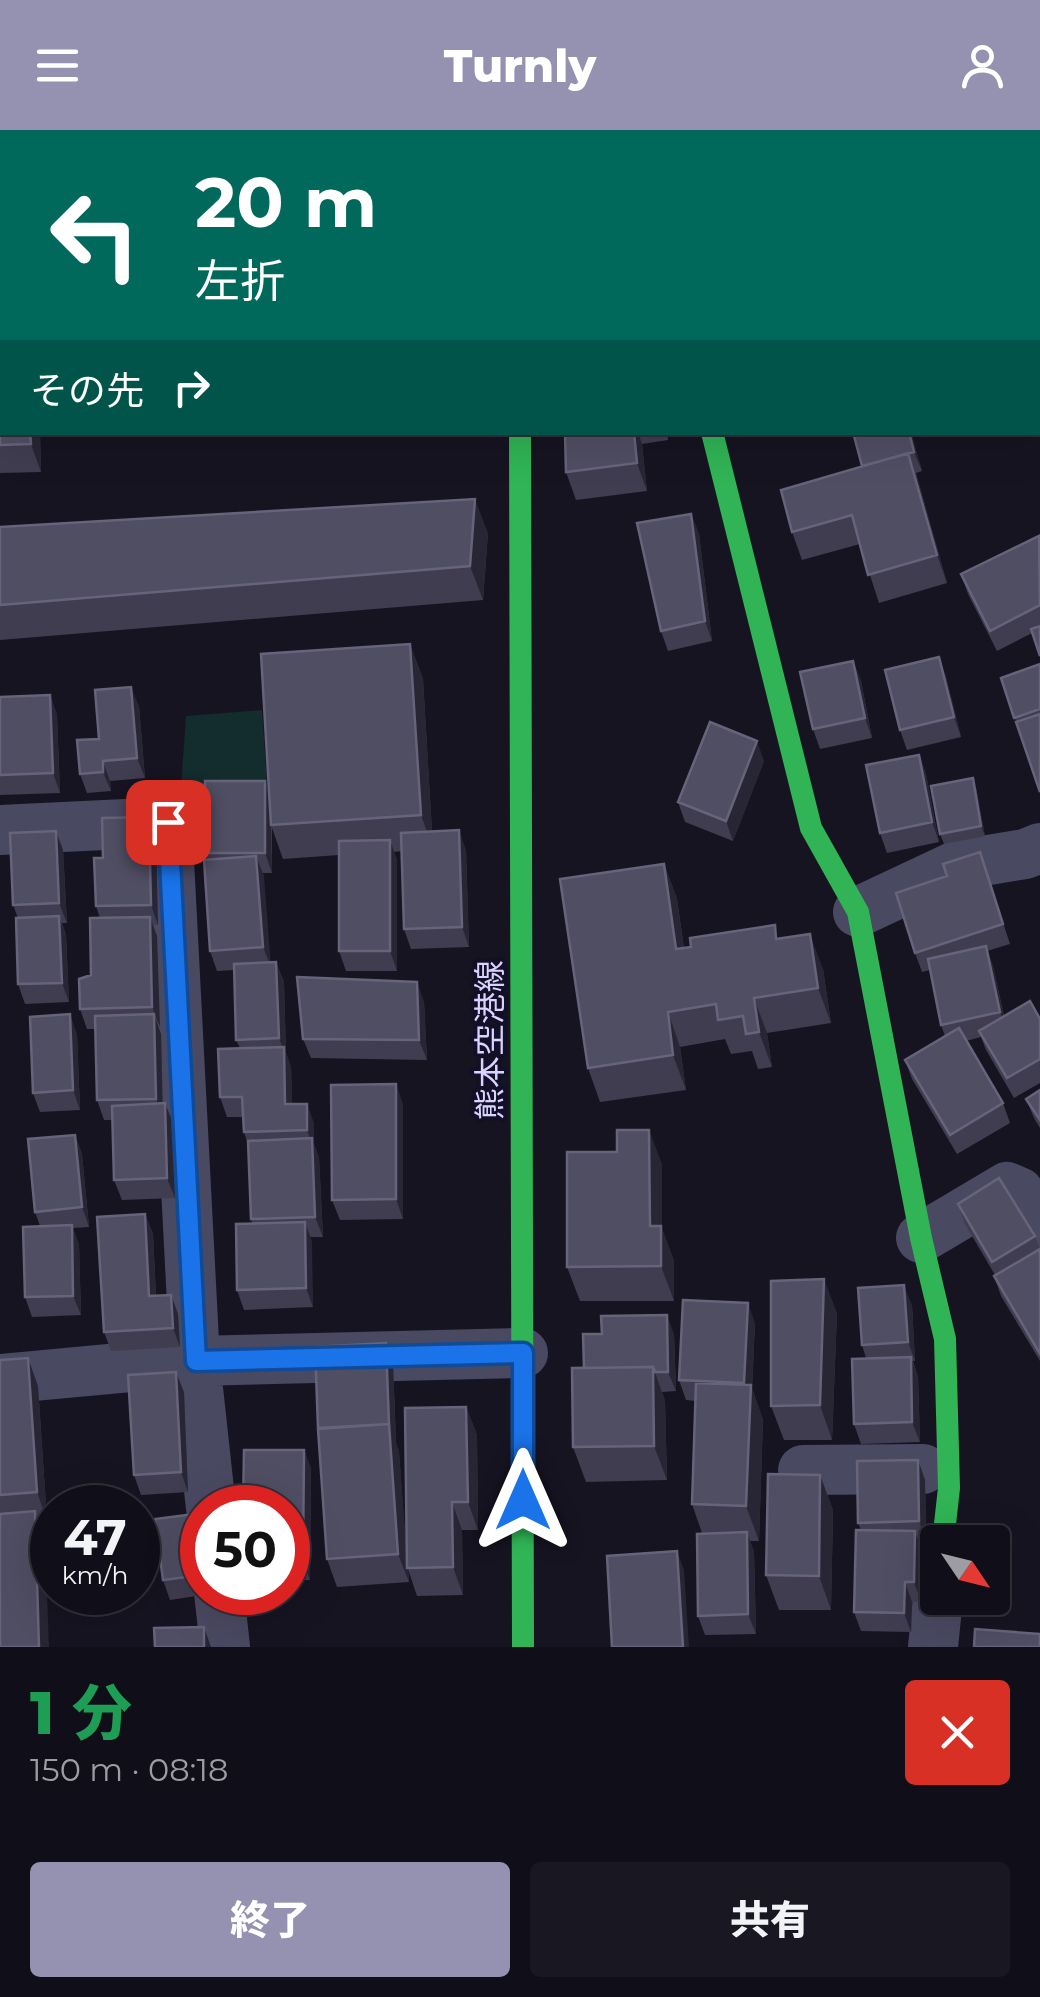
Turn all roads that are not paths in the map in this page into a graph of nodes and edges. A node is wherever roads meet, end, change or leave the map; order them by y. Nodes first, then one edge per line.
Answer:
1 (520, 435) edge
2 (713, 435) edge
3 (0, 830) edge
4 (1040, 848) edge
5 (858, 912) junction
6 (1040, 1230) edge
7 (921, 1238) junction
8 (523, 1353) junction
9 (196, 1361) junction
10 (0, 1370) edge
11 (948, 1469) junction
12 (803, 1470) edge
13 (208, 1485) edge
14 (945, 1525) edge
15 (222, 1615) edge
16 (937, 1615) edge
17 (225, 1647) edge
18 (523, 1647) edge
19 (934, 1647) edge

1 - 8 main road, 熊本空港線
2 - 5 main road
3 - 9 street
4 - 5 street
5 - 7 main road
6 - 7 street
7 - 11 main road
8 - 9 street
8 - 18 main road, 熊本空港線
9 - 10 street
9 - 13 street
11 - 12 street
11 - 14 main road
15 - 17 street
16 - 19 street

